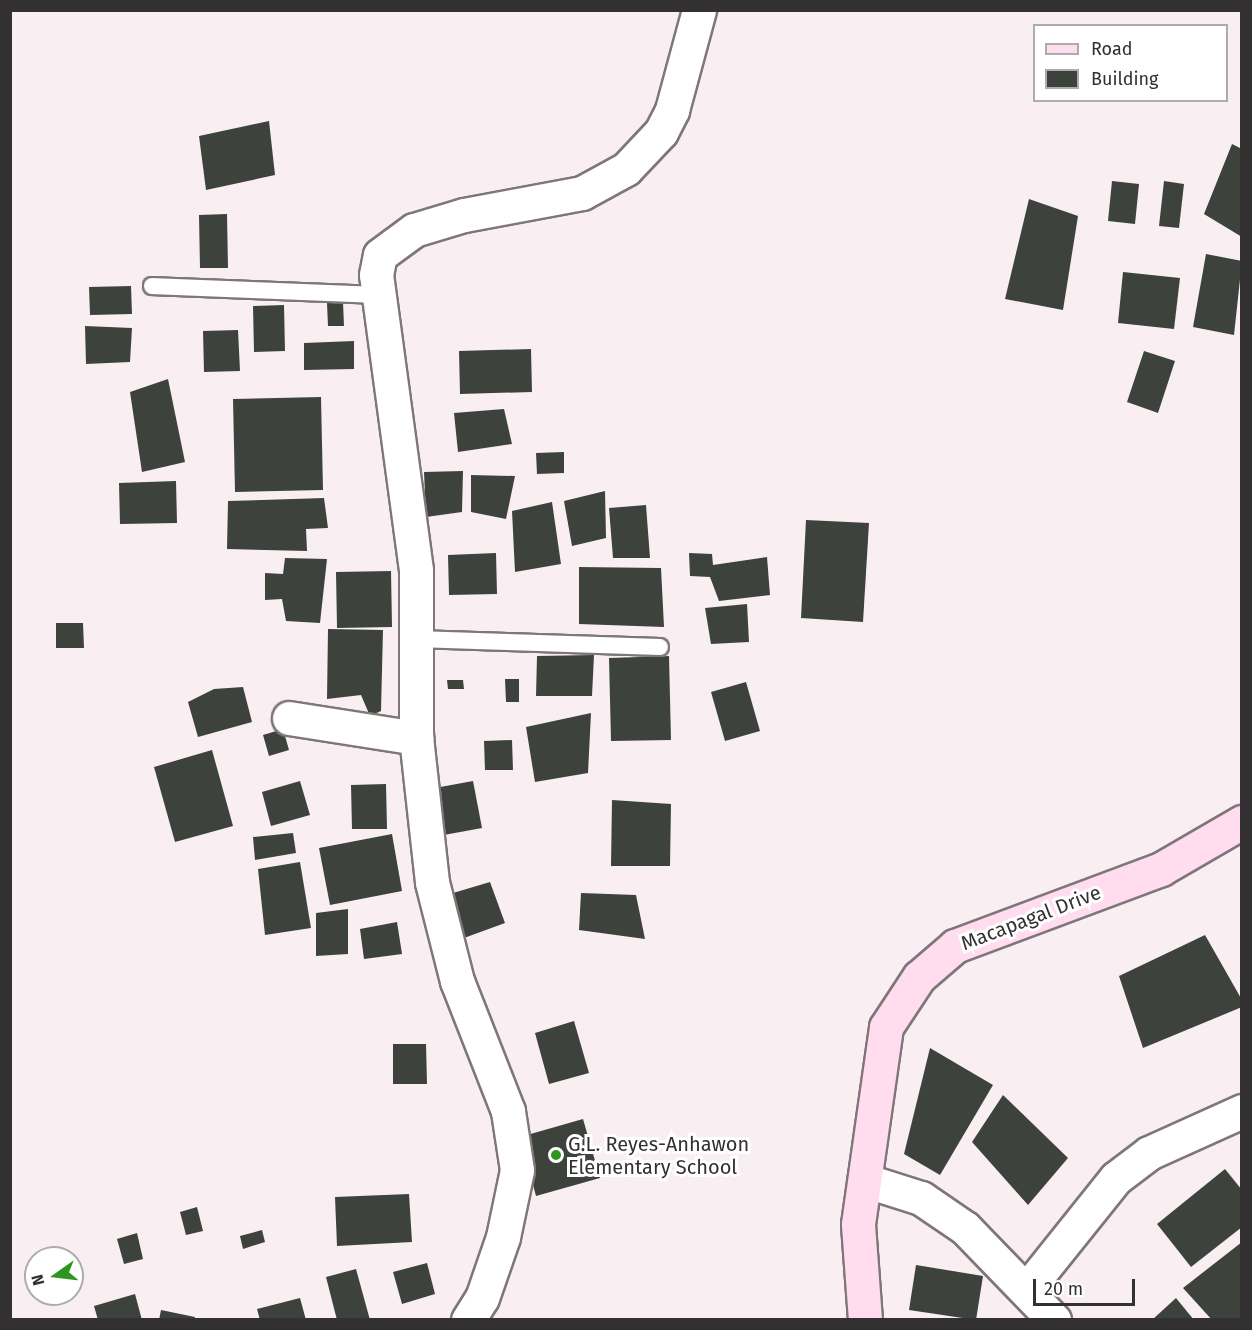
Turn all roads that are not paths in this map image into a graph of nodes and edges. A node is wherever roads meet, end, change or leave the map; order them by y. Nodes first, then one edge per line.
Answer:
1 (699, 10) edge
2 (152, 286) dead end
3 (377, 295) junction
4 (416, 639) junction
5 (660, 647) dead end
6 (290, 718) dead end
7 (416, 738) junction
8 (1242, 822) edge
9 (1242, 1112) edge
10 (867, 1181) junction
11 (1027, 1289) junction
12 (468, 1320) edge
13 (865, 1320) edge
14 (1054, 1320) edge

1 - 3 street
2 - 3 lane
3 - 4 street
4 - 5 lane
4 - 7 street
6 - 7 street
7 - 12 street
8 - 10 main road, Macapagal Drive
9 - 11 street
10 - 11 street
10 - 13 main road, Macapagal Drive
11 - 14 street

